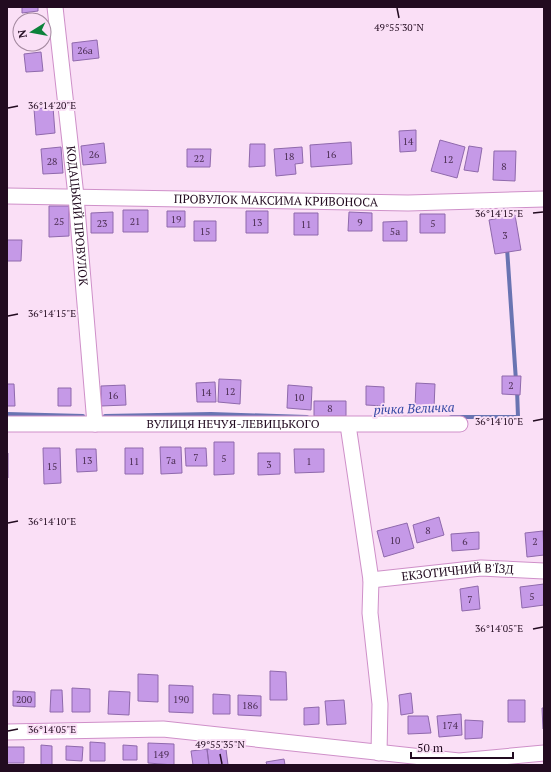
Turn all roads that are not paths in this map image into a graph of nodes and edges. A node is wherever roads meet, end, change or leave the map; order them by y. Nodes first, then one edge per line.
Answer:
1 (55, 7) edge
2 (7, 196) edge
3 (76, 196) junction
4 (544, 199) edge
5 (7, 424) edge
6 (95, 424) junction
7 (460, 424) dead end
8 (348, 425) junction
9 (544, 571) edge
10 (371, 580) junction
11 (7, 732) edge
12 (378, 753) junction
13 (544, 753) edge

1 - 3 street, КОДАЦЬКИЙ ПРОВУЛОК
2 - 3 street, ПРОВУЛОК МАКСИМА КРИВОНОСА
3 - 4 street, ПРОВУЛОК МАКСИМА КРИВОНОСА
3 - 6 street, КОДАЦЬКИЙ ПРОВУЛОК
5 - 6 street, ВУЛИЦЯ НЕЧУЯ-ЛЕВИЦЬКОГО
6 - 8 street, ВУЛИЦЯ НЕЧУЯ-ЛЕВИЦЬКОГО
7 - 8 street, ВУЛИЦЯ НЕЧУЯ-ЛЕВИЦЬКОГО
8 - 10 street
9 - 10 street, ЕКЗОТИЧНИЙ В'ЇЗД
10 - 12 street
11 - 12 street
12 - 13 street

